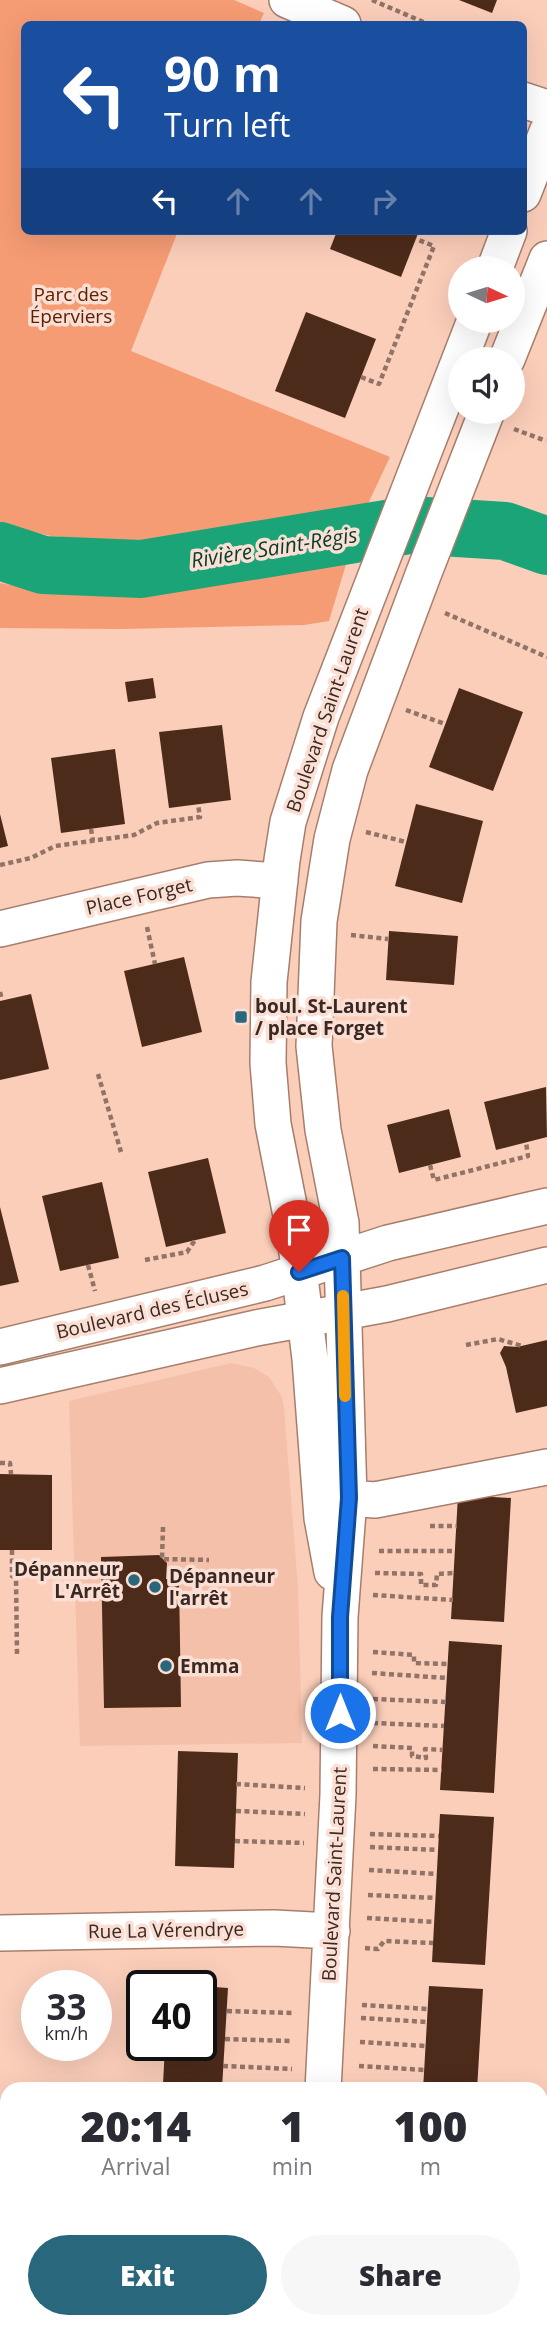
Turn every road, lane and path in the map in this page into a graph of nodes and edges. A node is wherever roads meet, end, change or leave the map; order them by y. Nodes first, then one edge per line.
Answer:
1 (287, 0) edge
2 (372, 0) edge
3 (336, 21) edge
4 (421, 21) edge
5 (527, 101) edge
6 (547, 108) edge
7 (547, 132) edge
8 (527, 184) edge
9 (507, 235) edge
10 (416, 239) dead end
11 (500, 256) edge
12 (547, 259) edge
13 (470, 333) edge
14 (512, 347) edge
15 (361, 377) dead end
16 (494, 424) edge
17 (508, 424) edge
18 (546, 441) edge
19 (436, 611) dead end
20 (547, 657) edge
21 (400, 708) dead end
22 (445, 724) dead end
23 (198, 804) dead end
24 (91, 829) dead end
25 (359, 831) dead end
26 (93, 841) junction
27 (406, 842) dead end
28 (0, 865) edge
29 (280, 881) junction
30 (0, 929) edge
31 (342, 934) dead end
32 (388, 939) dead end
33 (0, 992) edge
34 (2, 1000) dead end
35 (98, 1074) dead end
36 (526, 1142) dead end
37 (121, 1152) dead end
38 (430, 1165) dead end
39 (547, 1206) edge
40 (195, 1240) dead end
41 (342, 1258) junction
42 (145, 1260) dead end
43 (88, 1265) dead end
44 (547, 1265) edge
45 (299, 1272) junction
46 (97, 1299) dead end
47 (343, 1312) junction
48 (305, 1319) junction
49 (466, 1345) dead end
50 (522, 1346) dead end
51 (0, 1347) edge
52 (0, 1385) edge
53 (0, 1463) edge
54 (547, 1467) edge
55 (11, 1474) dead end
56 (349, 1498) junction
57 (163, 1527) dead end
58 (12, 1550) dead end
59 (373, 1551) dead end
60 (455, 1551) dead end
61 (209, 1560) dead end
62 (373, 1573) dead end
63 (454, 1573) dead end
64 (373, 1595) dead end
65 (453, 1600) dead end
66 (340, 1617) junction
67 (372, 1652) dead end
68 (17, 1654) dead end
69 (211, 1662) dead end
70 (180, 1664) dead end
71 (448, 1664) dead end
72 (373, 1673) dead end
73 (447, 1678) dead end
74 (373, 1699) dead end
75 (446, 1702) dead end
76 (373, 1723) dead end
77 (444, 1726) dead end
78 (373, 1746) dead end
79 (443, 1750) dead end
80 (373, 1769) dead end
81 (442, 1770) dead end
82 (236, 1784) dead end
83 (307, 1788) dead end
84 (236, 1811) dead end
85 (306, 1814) dead end
86 (370, 1834) dead end
87 (439, 1836) dead end
88 (235, 1841) dead end
89 (305, 1843) dead end
90 (370, 1847) dead end
91 (439, 1850) dead end
92 (369, 1870) dead end
93 (437, 1874) dead end
94 (368, 1895) dead end
95 (436, 1898) dead end
96 (367, 1918) dead end
97 (434, 1922) dead end
98 (332, 1931) junction
99 (0, 1933) edge
100 (433, 1943) dead end
101 (365, 1948) dead end
102 (362, 2005) dead end
103 (428, 2009) dead end
104 (226, 2011) dead end
105 (295, 2013) dead end
106 (361, 2018) dead end
107 (428, 2022) dead end
108 (225, 2039) dead end
109 (293, 2041) dead end
110 (360, 2042) dead end
111 (426, 2046) dead end
112 (223, 2066) dead end
113 (359, 2067) dead end
114 (292, 2069) dead end
115 (425, 2070) dead end
116 (323, 2082) edge

1 - 3 street
2 - 4 path
5 - 6 street
7 - 8 street
9 - 11 street
10 - 15 path
12 - 14 street
13 - 29 street, Boulevard Saint-Laurent
16 - 41 street, Boulevard Saint-Laurent
17 - 18 path
19 - 20 path
21 - 22 path
23 - 26 path
24 - 26 path
25 - 27 path
26 - 28 path
29 - 30 street, Place Forget
29 - 45 street, Boulevard Saint-Laurent
31 - 32 path
33 - 34 path
35 - 37 path
36 - 38 path
39 - 41 street, Boulevard des Écluses
40 - 42 path
41 - 45 street, Boulevard des Écluses
41 - 47 street, Boulevard Saint-Laurent
43 - 46 path
44 - 47 street, Boulevard des Écluses
45 - 48 street, Boulevard Saint-Laurent
45 - 51 street, Boulevard des Écluses
47 - 48 street, Boulevard des Écluses
47 - 56 street, Boulevard Saint-Laurent
48 - 52 street, Boulevard des Écluses
48 - 66 street, Boulevard Saint-Laurent
49 - 50 path
53 - 55 path
54 - 56 street
56 - 66 street, Boulevard Saint-Laurent
57 - 61 path
58 - 68 path
59 - 60 path
62 - 63 path
64 - 65 path
66 - 98 street, Boulevard Saint-Laurent
67 - 71 path
69 - 70 path
72 - 73 path
74 - 75 path
76 - 77 path
78 - 79 path
80 - 81 path
82 - 83 path
84 - 85 path
86 - 87 path
88 - 89 path
90 - 91 path
92 - 93 path
94 - 95 path
96 - 97 path
98 - 99 street, Rue La Vérendrye
98 - 116 street, Boulevard Saint-Laurent
100 - 101 path
102 - 103 path
104 - 105 path
106 - 107 path
108 - 109 path
110 - 111 path
112 - 114 path
113 - 115 path

